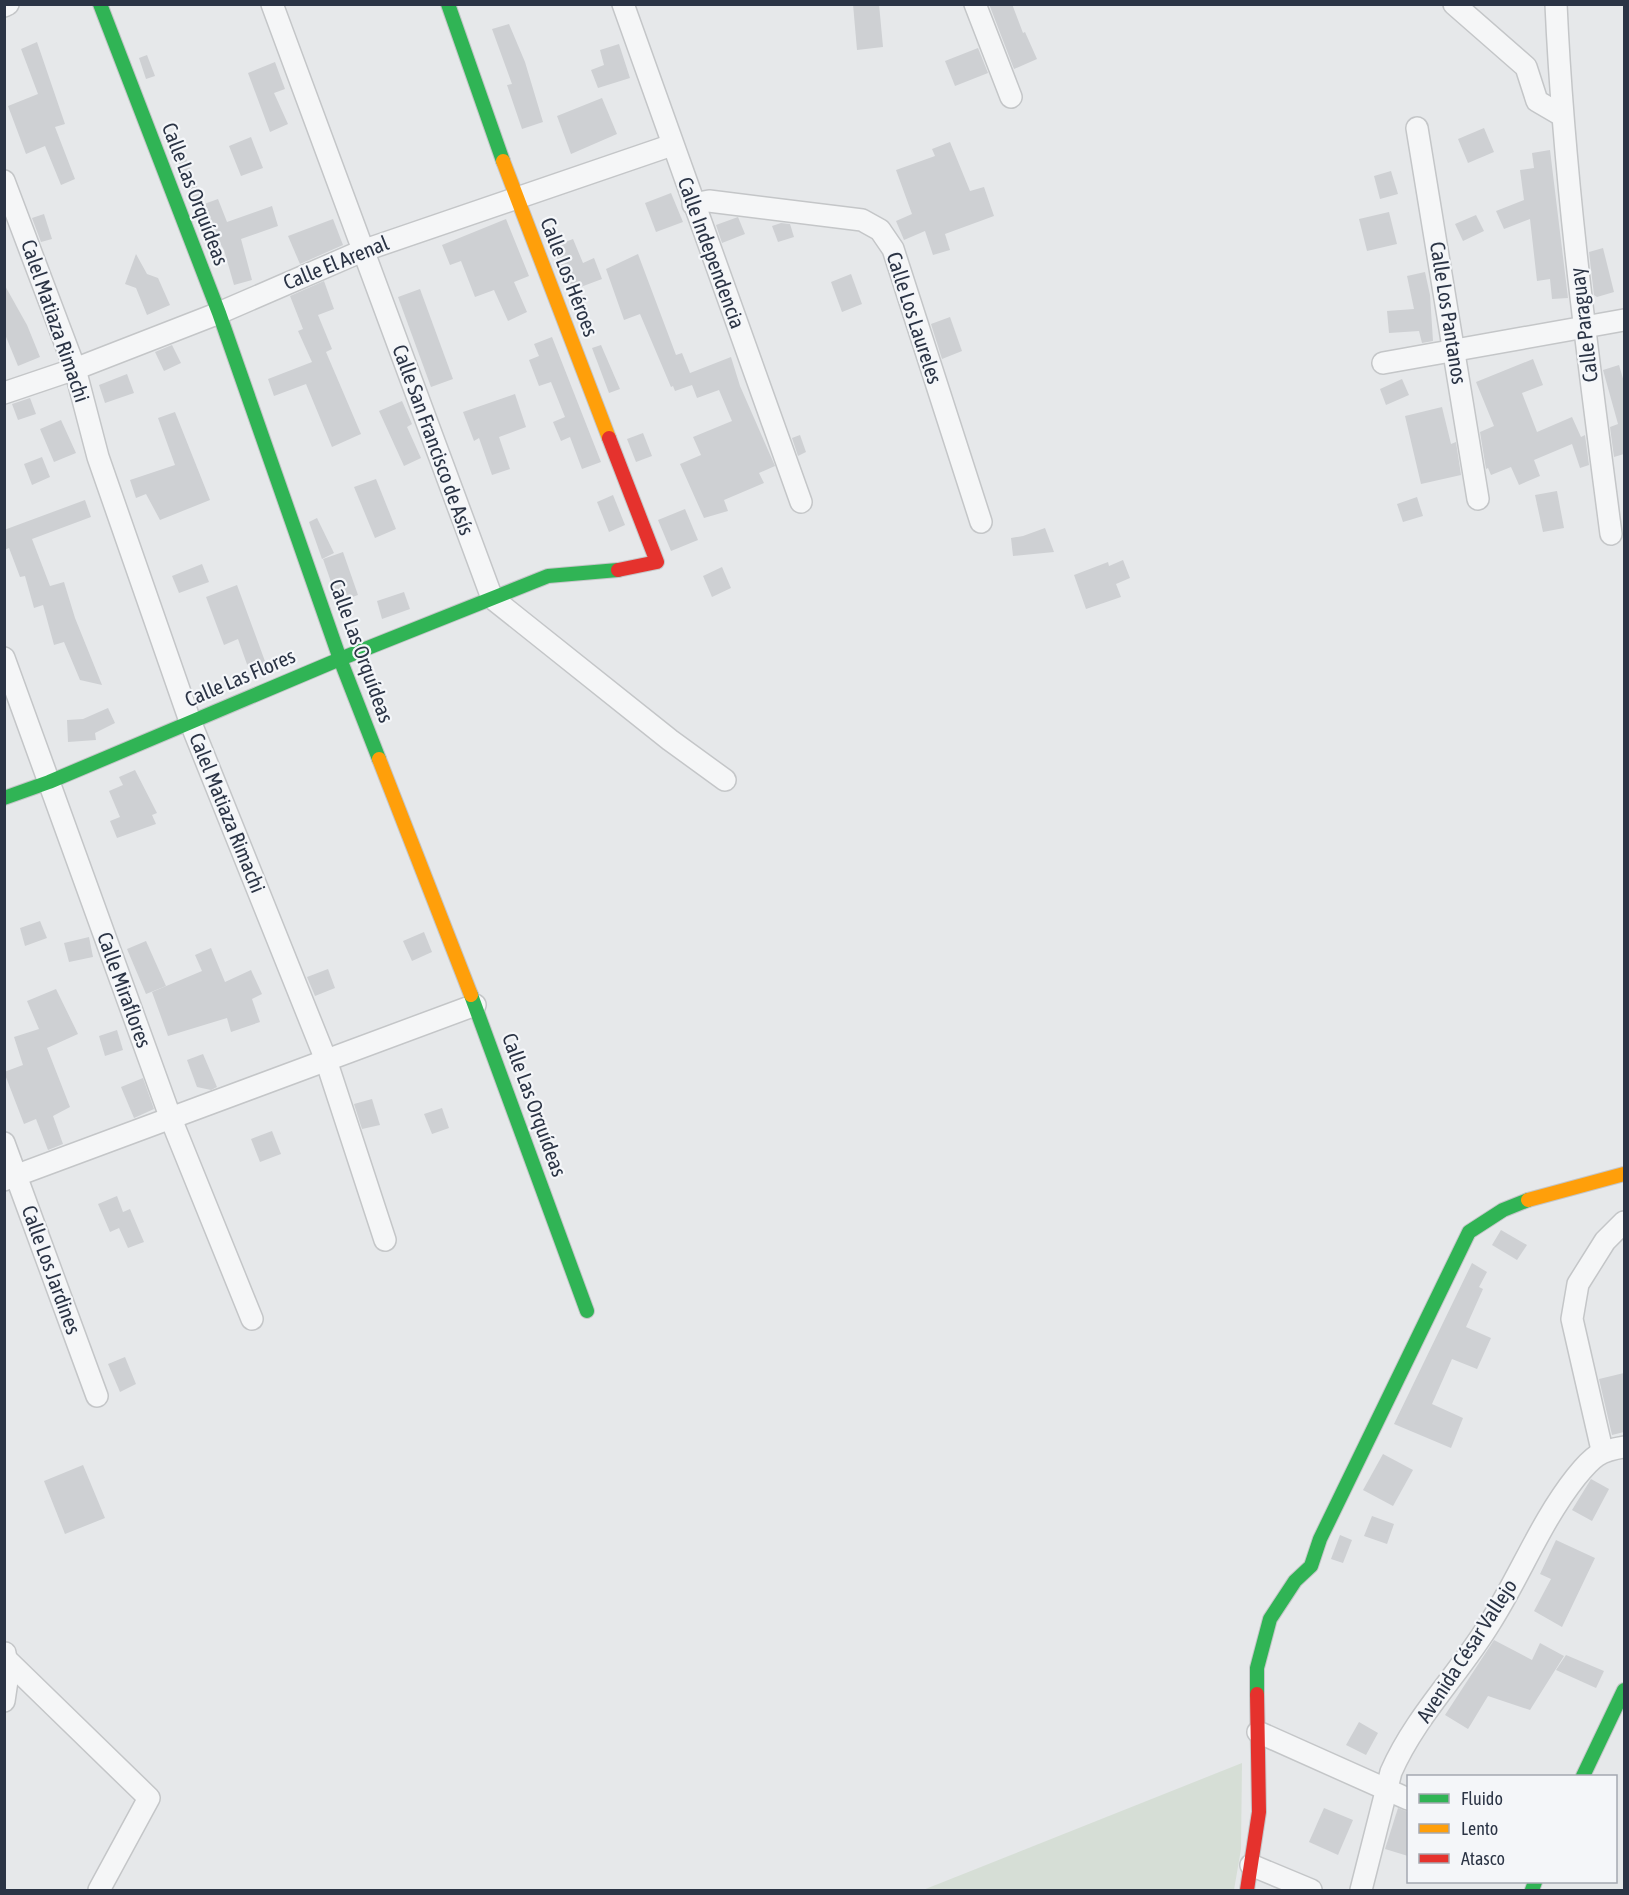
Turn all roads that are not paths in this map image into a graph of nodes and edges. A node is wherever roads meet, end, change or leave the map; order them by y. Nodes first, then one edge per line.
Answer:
1 (100, 4) edge
2 (272, 4) edge
3 (448, 4) edge
4 (623, 4) edge
5 (975, 4) edge
6 (1454, 4) edge
7 (1556, 4) edge
8 (1011, 97) dead end
9 (1561, 115) junction
10 (1417, 128) dead end
11 (672, 145) junction
12 (4, 181) edge
13 (516, 198) junction
14 (693, 204) junction
15 (362, 250) junction
16 (219, 313) junction
17 (1624, 320) edge
18 (1584, 327) junction
19 (1454, 351) junction
20 (1383, 363) dead end
21 (75, 369) junction
22 (4, 393) edge
23 (1478, 499) dead end
24 (801, 502) dead end
25 (981, 522) dead end
26 (1611, 534) dead end
27 (657, 562) joint
28 (492, 598) junction
29 (4, 657) edge
30 (340, 659) junction
31 (190, 721) junction
32 (725, 780) dead end
33 (49, 782) junction
34 (4, 798) edge
35 (475, 1005) junction
36 (326, 1060) junction
37 (171, 1119) junction
38 (4, 1143) edge
39 (1624, 1174) edge
40 (10, 1178) edge
41 (1624, 1222) edge
42 (385, 1240) dead end
43 (586, 1311) dead end
44 (252, 1319) dead end
45 (97, 1396) dead end
46 (1624, 1448) edge
47 (1602, 1450) junction
48 (5, 1655) edge
49 (1624, 1690) edge
50 (4, 1701) edge
51 (1258, 1732) junction
52 (1583, 1775) edge
53 (1386, 1789) junction
54 (1407, 1799) edge
55 (1251, 1865) junction
56 (99, 1890) edge
57 (1247, 1890) edge
58 (1311, 1890) edge
59 (1361, 1890) edge

1 - 16 street, Calle Las Orquídeas
2 - 15 street, Calle San Francisco de Asís
3 - 13 street, Calle Los Héroes
4 - 11 street, Calle Independencia
5 - 8 street
6 - 9 street
7 - 9 street, Calle Paraguay
9 - 18 street, Calle Paraguay
10 - 19 street, Calle Los Pantanos
11 - 13 street, Calle El Arenal
11 - 14 street, Calle Independencia
12 - 21 street, Calel Matiaza Rimachi
13 - 15 street, Calle El Arenal
13 - 27 street, Calle Los Héroes
14 - 24 street, Calle Independencia
14 - 25 street, Calle Los Laureles
15 - 16 street, Calle El Arenal
15 - 28 street, Calle San Francisco de Asís
16 - 21 street, Calle El Arenal
16 - 30 street, Calle Las Orquídeas
17 - 18 street
18 - 19 street
18 - 26 street, Calle Paraguay
19 - 20 street
19 - 23 street, Calle Los Pantanos
21 - 22 street, Calle El Arenal
21 - 31 street, Calel Matiaza Rimachi
27 - 28 street, Calle Las Flores
28 - 30 street, Calle Las Flores
28 - 32 street
29 - 33 street, Calle Miraflores
30 - 31 street, Calle Las Flores
30 - 35 street, Calle Las Orquídeas
31 - 33 street, Calle Las Flores
31 - 36 street, Calel Matiaza Rimachi
33 - 34 street, Calle Las Flores
33 - 37 street, Calle Miraflores
35 - 36 street
35 - 43 street, Calle Las Orquídeas
36 - 37 street
36 - 42 street, Calel Matiaza Rimachi
37 - 40 street
37 - 44 street, Calle Miraflores
38 - 40 street, Calle Los Jardines
39 - 51 street
40 - 45 street, Calle Los Jardines
41 - 47 street
46 - 47 street
47 - 53 street, Avenida César Vallejo
48 - 50 street
48 - 56 street
49 - 52 street
51 - 53 street
51 - 55 street
53 - 54 street
53 - 59 street, Avenida César Vallejo
55 - 57 street
55 - 58 street

